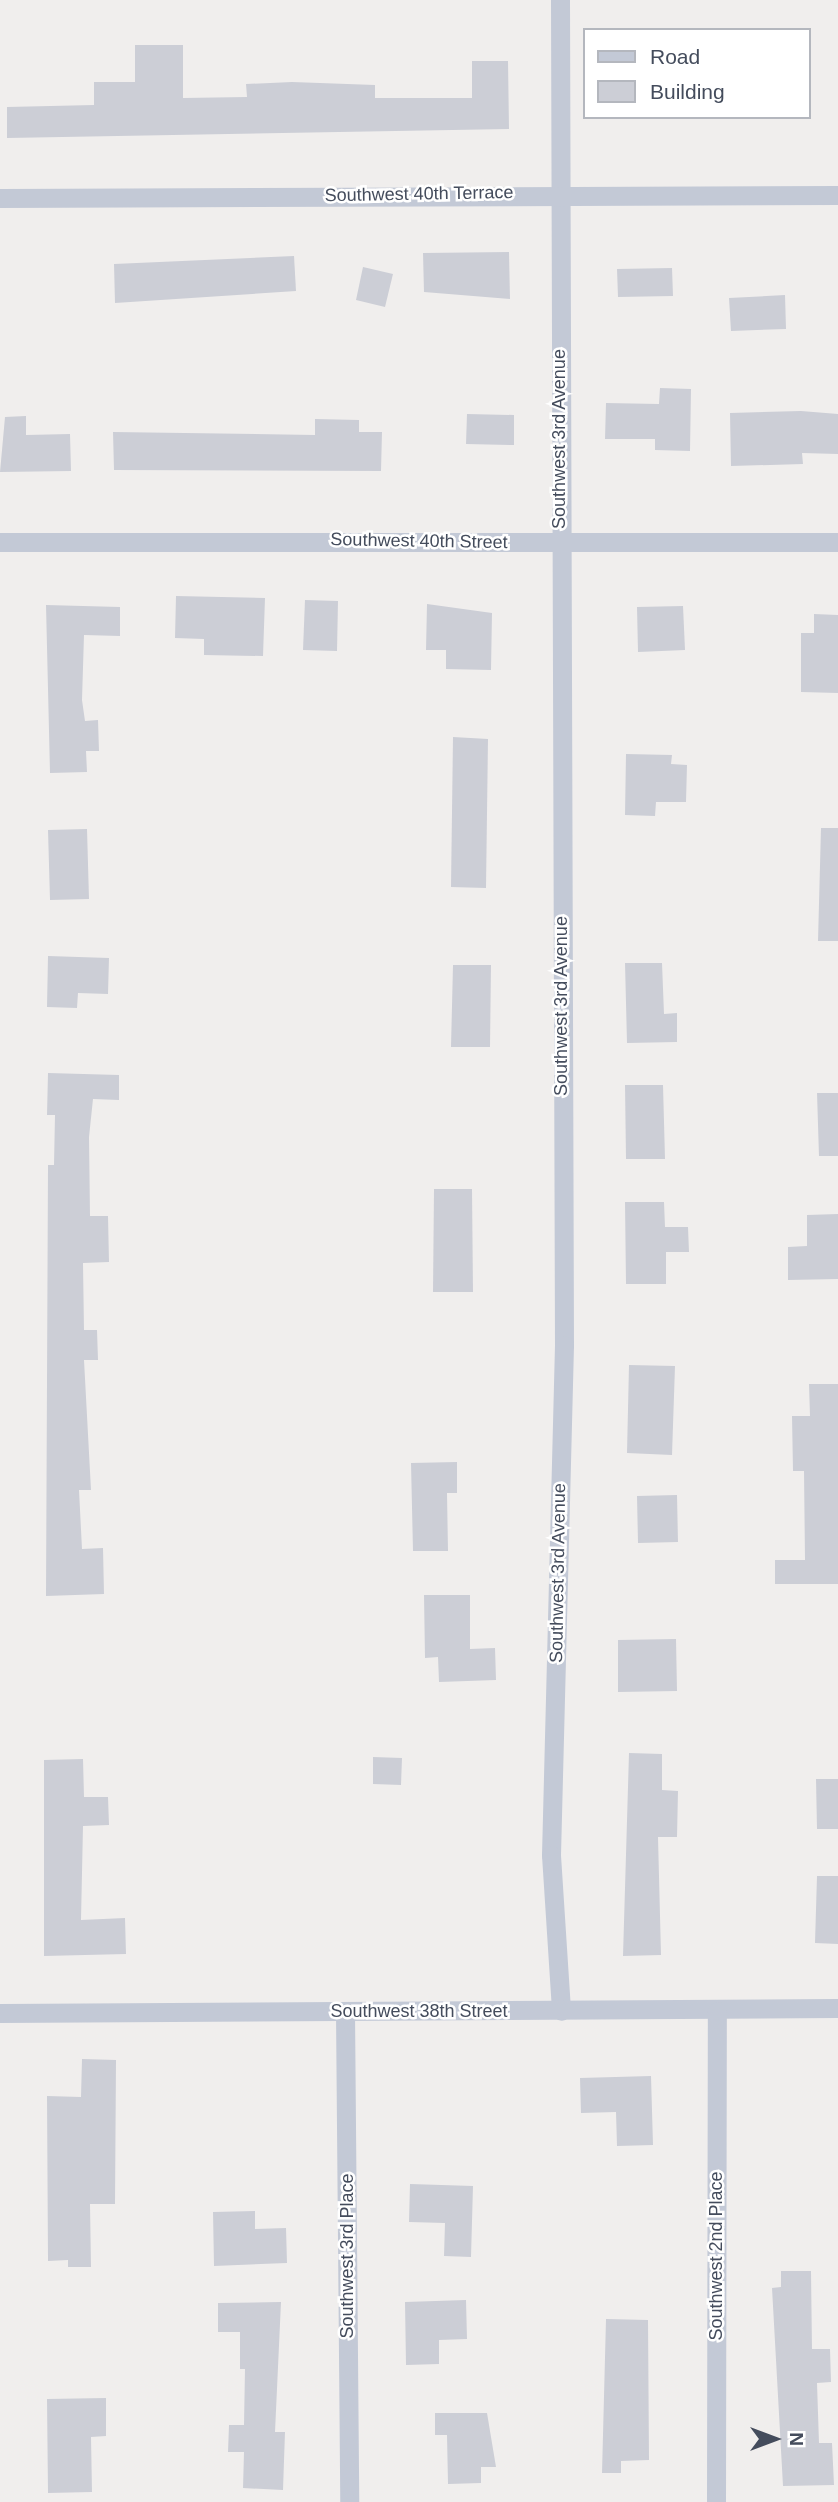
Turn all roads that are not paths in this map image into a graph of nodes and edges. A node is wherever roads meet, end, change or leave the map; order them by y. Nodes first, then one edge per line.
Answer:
1 (560, 0) edge
2 (559, 193) junction
3 (838, 195) edge
4 (0, 198) edge
5 (0, 542) edge
6 (838, 542) edge
7 (558, 543) junction
8 (838, 2008) edge
9 (345, 2011) junction
10 (561, 2011) junction
11 (717, 2011) junction
12 (0, 2013) edge
13 (349, 2502) edge
14 (716, 2502) edge

1 - 2 street, Southwest 3rd Avenue
2 - 3 street, Southwest 40th Terrace
2 - 4 street, Southwest 40th Terrace
2 - 7 street, Southwest 3rd Avenue
5 - 7 street, Southwest 40th Street
6 - 7 street, Southwest 40th Street
7 - 10 street, Southwest 3rd Avenue
8 - 11 street, Southwest 38th Street
9 - 10 street, Southwest 38th Street
9 - 12 street, Southwest 38th Street
9 - 13 street, Southwest 3rd Place
10 - 11 street, Southwest 38th Street
11 - 14 street, Southwest 2nd Place

